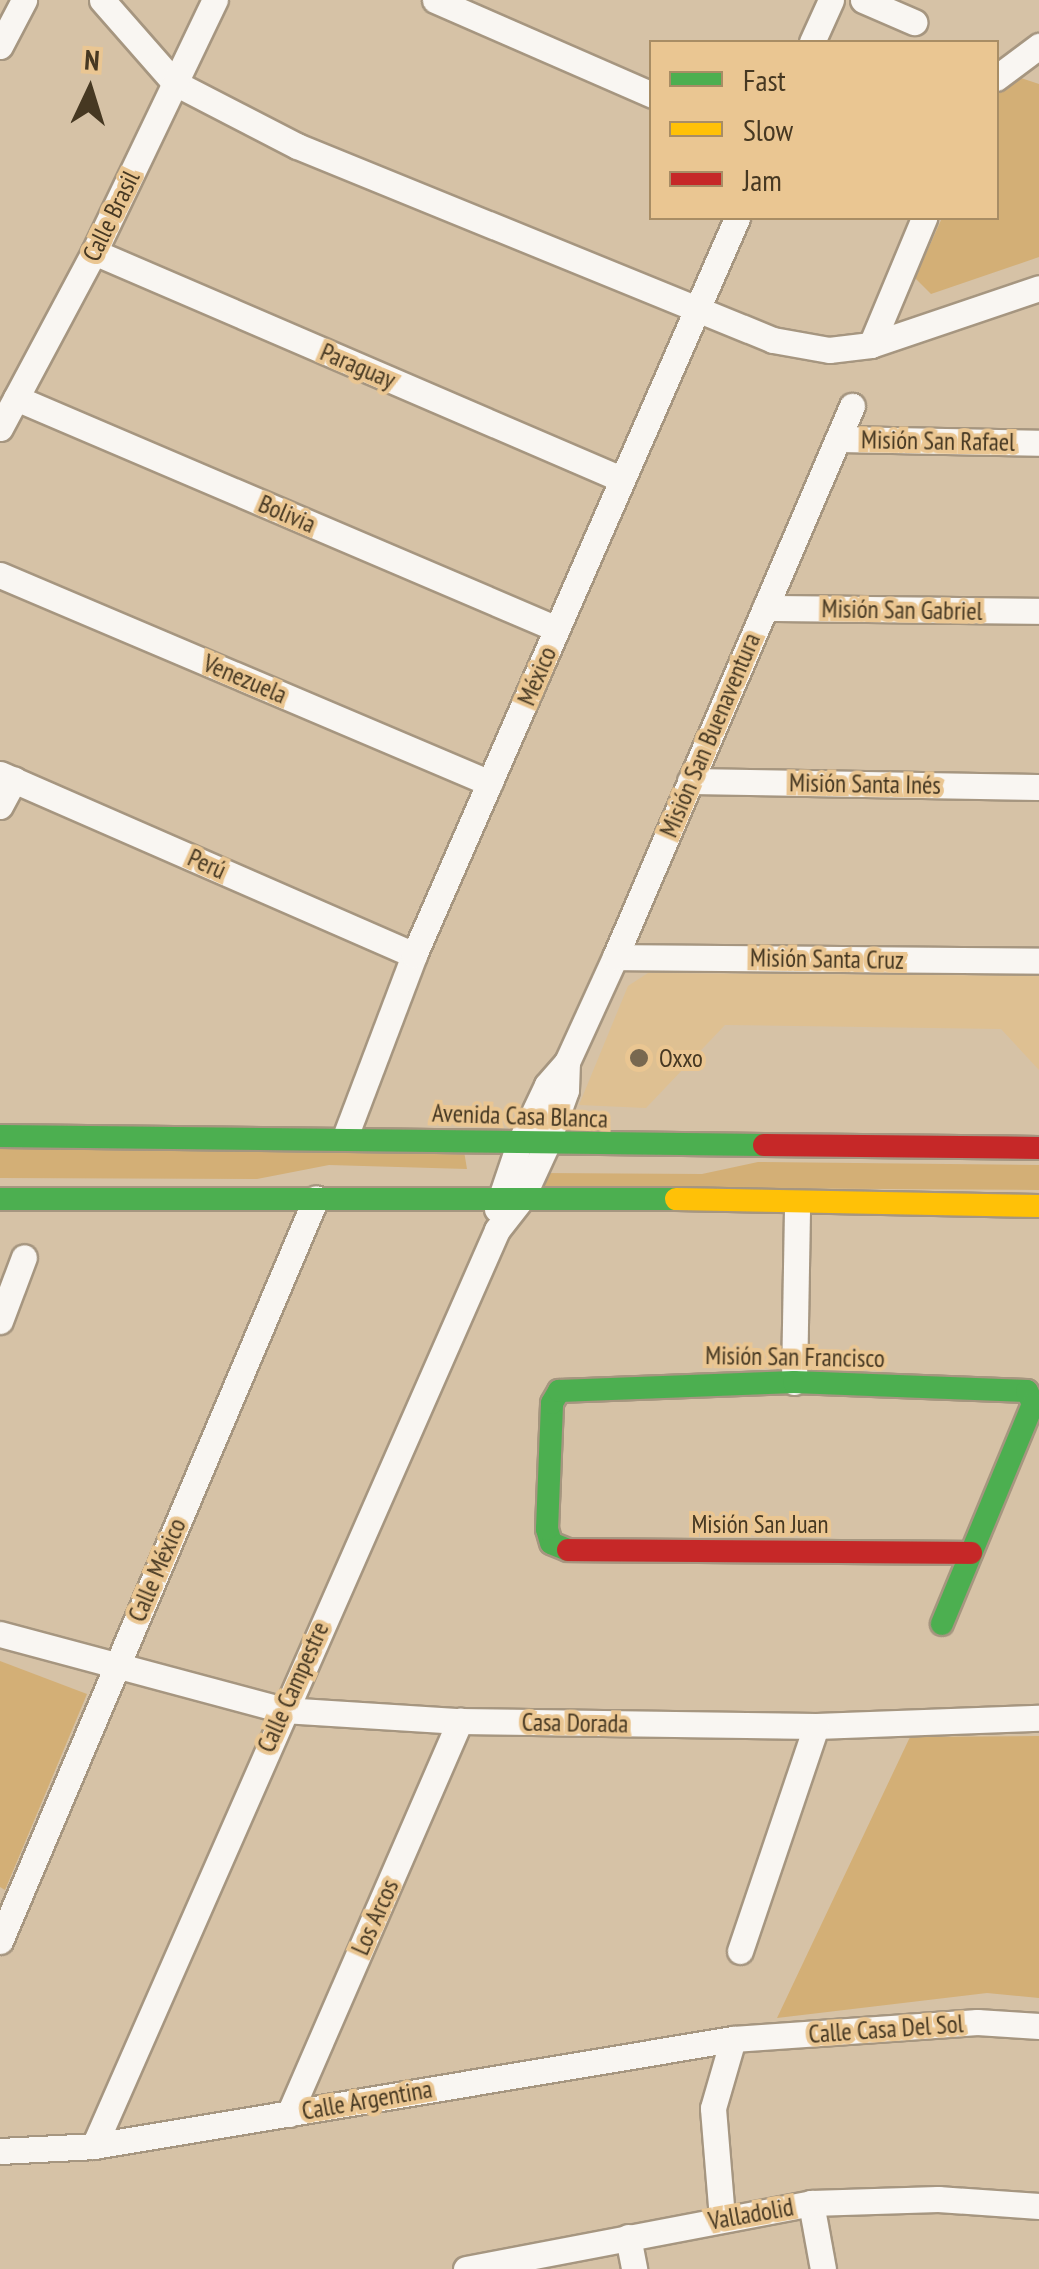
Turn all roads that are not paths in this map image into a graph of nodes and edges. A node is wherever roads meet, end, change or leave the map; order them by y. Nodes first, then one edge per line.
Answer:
1 (24, 0) edge
2 (102, 0) edge
3 (214, 0) edge
4 (435, 0) edge
5 (830, 0) edge
6 (863, 0) edge
7 (914, 22) dead end
8 (813, 40) edge
9 (0, 46) edge
10 (1039, 46) edge
11 (1002, 66) edge
12 (1039, 72) edge
13 (175, 83) junction
14 (649, 93) edge
15 (736, 220) edge
16 (923, 220) edge
17 (94, 252) junction
18 (1039, 288) edge
19 (698, 308) junction
20 (871, 345) junction
21 (16, 398) junction
22 (852, 406) dead end
23 (0, 428) edge
24 (838, 440) junction
25 (1039, 443) edge
26 (622, 479) junction
27 (0, 574) edge
28 (765, 608) junction
29 (1039, 611) edge
30 (557, 629) junction
31 (7, 776) edge
32 (490, 782) junction
33 (690, 782) junction
34 (1039, 787) edge
35 (0, 806) edge
36 (414, 955) junction
37 (614, 958) junction
38 (1039, 962) edge
39 (566, 1062) junction
40 (0, 1136) edge
41 (346, 1137) junction
42 (519, 1144) junction
43 (546, 1146) junction
44 (1039, 1148) edge
45 (509, 1197) junction
46 (316, 1198) junction
47 (0, 1199) edge
48 (796, 1205) junction
49 (1039, 1206) edge
50 (24, 1257) dead end
51 (0, 1321) edge
52 (794, 1382) junction
53 (551, 1543) joint
54 (971, 1553) junction
55 (942, 1624) dead end
56 (0, 1634) edge
57 (116, 1667) junction
58 (283, 1710) junction
59 (1039, 1718) edge
60 (460, 1721) junction
61 (816, 1726) junction
62 (0, 1941) edge
63 (740, 1951) dead end
64 (1039, 2026) edge
65 (733, 2039) junction
66 (289, 2114) junction
67 (94, 2146) junction
68 (0, 2151) edge
69 (810, 2204) junction
70 (1039, 2206) edge
71 (722, 2218) junction
72 (628, 2236) junction
73 (466, 2269) edge
74 (634, 2269) edge
75 (823, 2269) edge

1 - 9 street
2 - 13 street
3 - 13 street, Calle Brasil
4 - 14 street
5 - 8 street
6 - 7 street
10 - 11 street
11 - 12 street
13 - 17 street, Calle Brasil
13 - 19 street
15 - 19 street, México
16 - 20 street
17 - 21 street, Calle Brasil
17 - 26 street, Paraguay
18 - 20 street
19 - 20 street
19 - 26 street, México
21 - 23 street, Calle Brasil
21 - 30 street, Bolivia
22 - 24 street, Misión San Buenaventura
24 - 25 street, Misión San Rafael
24 - 28 street, Misión San Buenaventura
26 - 30 street, México
27 - 32 street, Venezuela
28 - 29 street, Misión San Gabriel
28 - 33 street, Misión San Buenaventura
30 - 32 street, México
31 - 35 street
31 - 36 street, Perú
32 - 36 street, México
33 - 34 street, Misión Santa Inés
33 - 37 street, Misión San Buenaventura
36 - 41 street, México
37 - 38 street, Misión Santa Cruz
37 - 39 street, Misión San Buenaventura
39 - 42 street, Misión San Buenaventura
39 - 43 street, Misión San Buenaventura
40 - 41 street, Avenida Casa Blanca
41 - 42 street, Avenida Casa Blanca
42 - 43 street, Avenida Casa Blanca
42 - 45 street, Calle Campestre
43 - 44 street, Avenida Casa Blanca
43 - 45 street, Calle Campestre
45 - 46 street
45 - 48 street
45 - 58 street, Calle Campestre
46 - 47 street
46 - 57 street, Calle México
48 - 49 street
48 - 52 street
50 - 51 street
52 - 53 street, Misión San Francisco
52 - 54 street, Misión San Francisco
53 - 54 street, Misión San Juan
54 - 55 street
56 - 57 street, Casa Dorada
57 - 58 street, Casa Dorada
57 - 62 street, Calle México
58 - 60 street, Casa Dorada
58 - 67 street, Calle Campestre
59 - 61 street, Casa Dorada
60 - 61 street, Casa Dorada
60 - 66 street, Los Arcos
61 - 63 street
64 - 65 street, Calle Casa Del Sol
65 - 66 street, Calle Argentina
65 - 71 street
66 - 67 street, Calle Argentina
67 - 68 street, Calle Argentina
69 - 70 street, Valladolid
69 - 71 street, Valladolid
69 - 75 street
71 - 72 street, Valladolid
72 - 73 street, Valladolid
72 - 74 street

